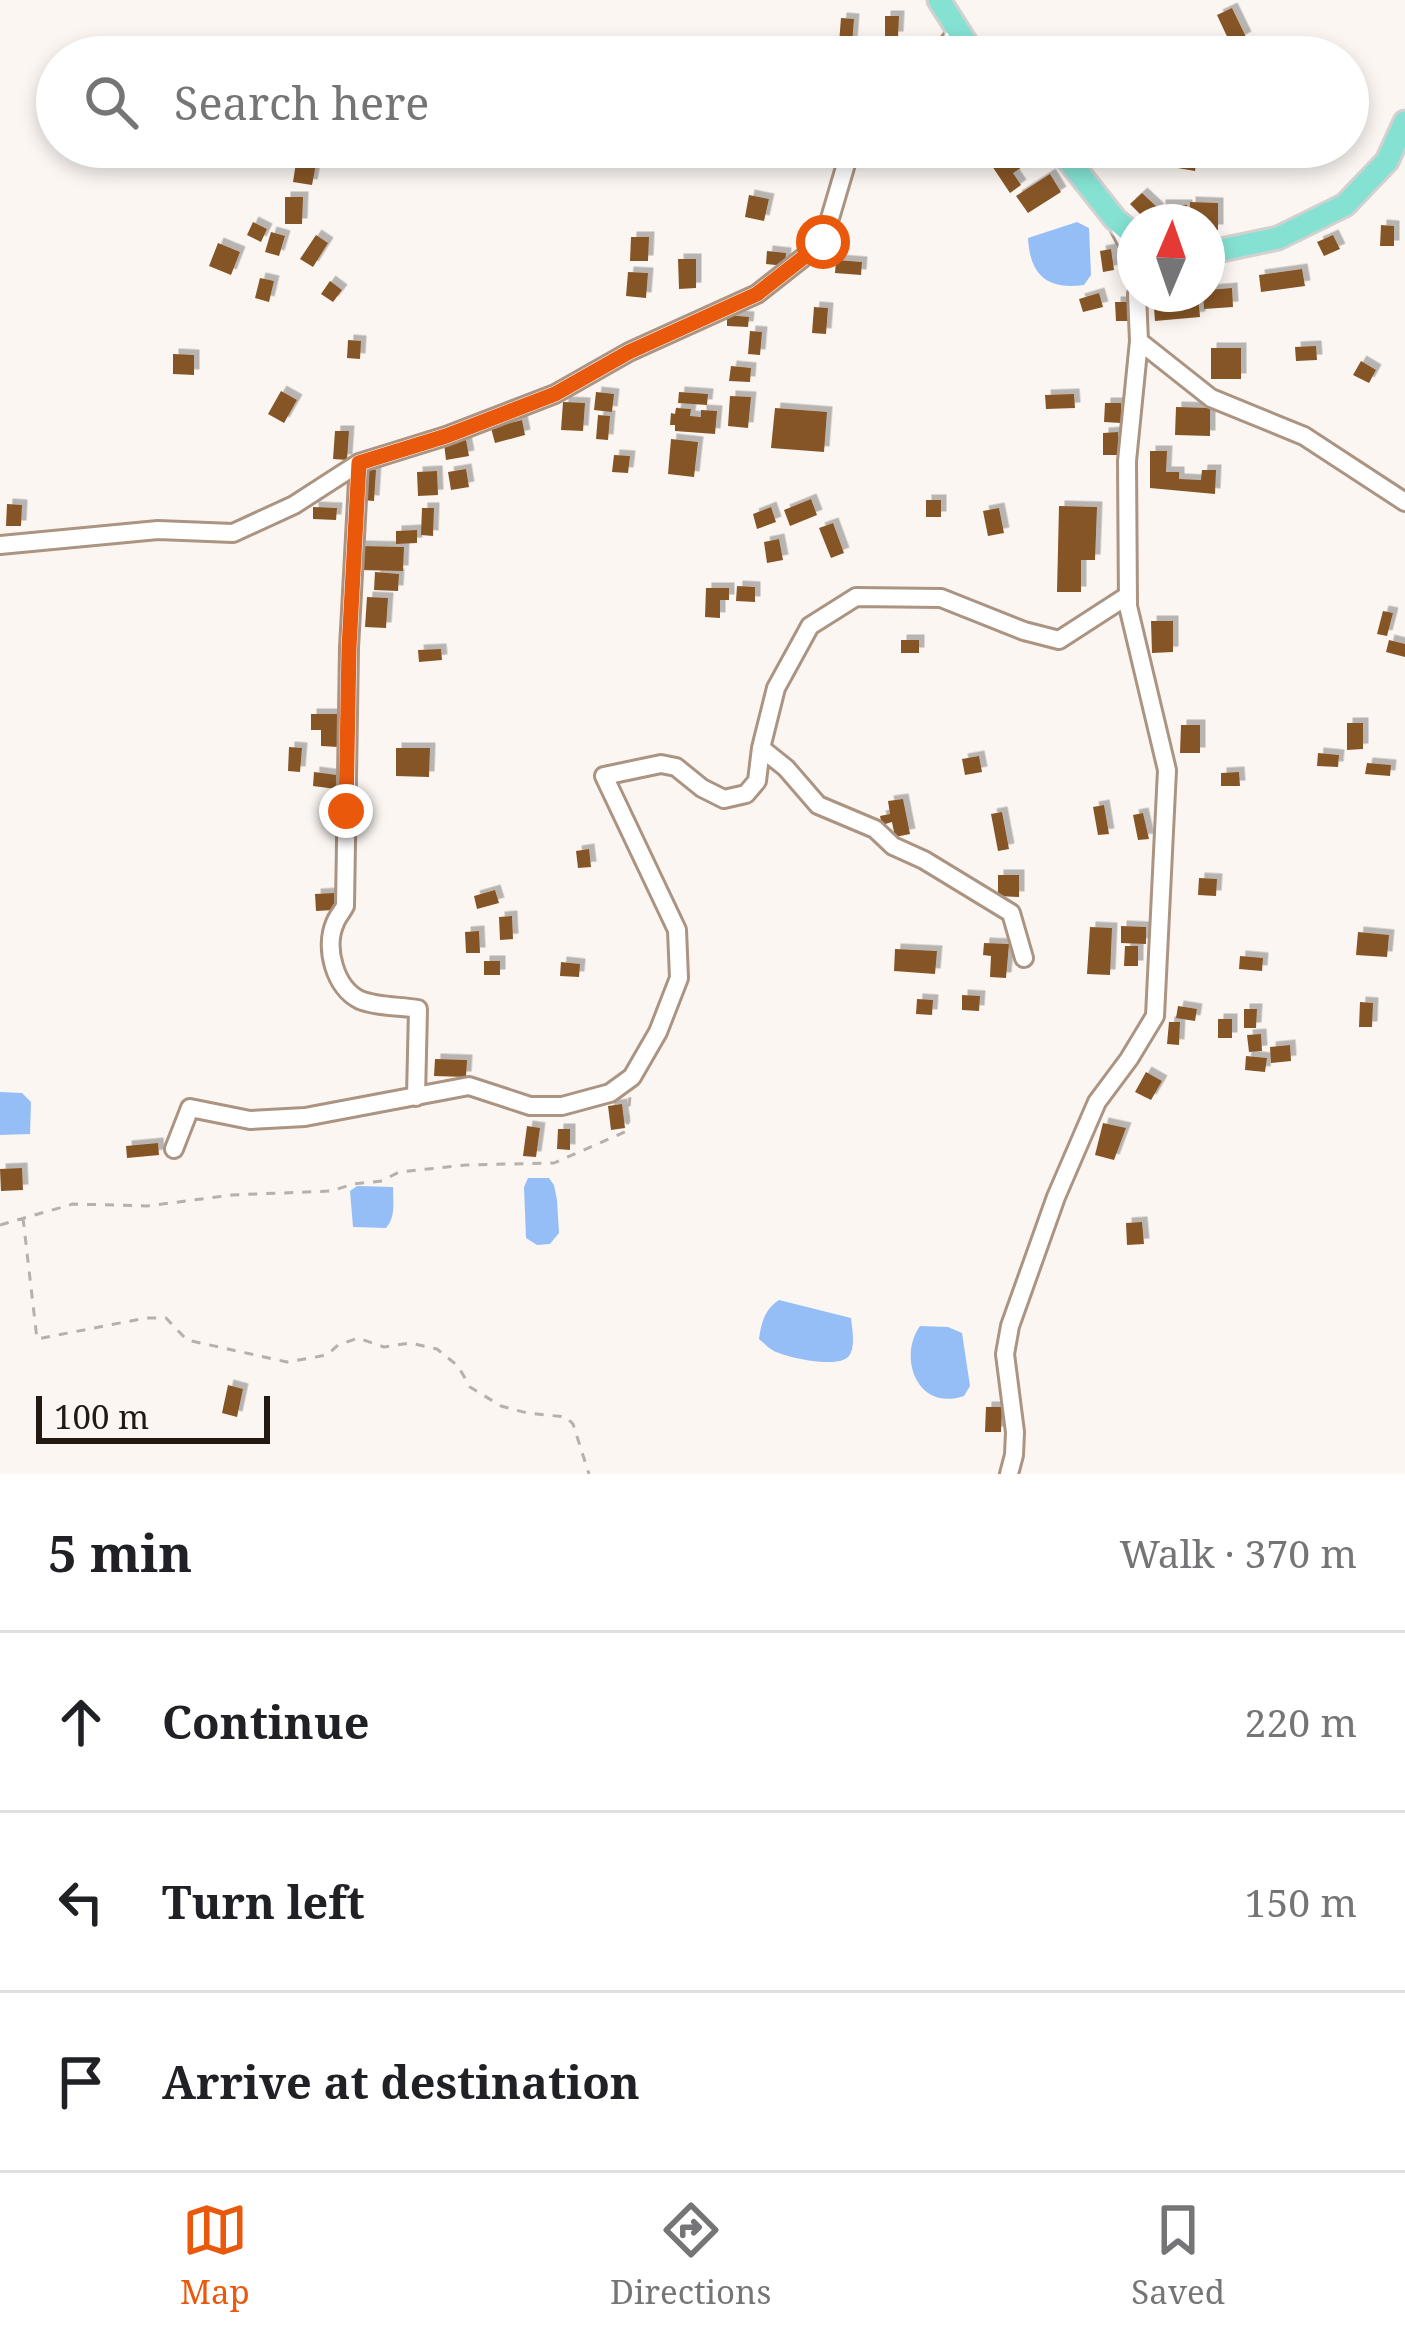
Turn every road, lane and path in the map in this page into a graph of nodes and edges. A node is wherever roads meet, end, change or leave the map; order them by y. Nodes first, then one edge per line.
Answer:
1 (939, 0) edge
2 (958, 32) junction
3 (955, 36) edge
4 (961, 36) edge
5 (1405, 122) edge
6 (845, 168) edge
7 (1075, 168) edge
8 (1115, 219) joint
9 (1117, 223) edge
10 (1225, 249) edge
11 (1138, 312) edge
12 (1139, 341) junction
13 (359, 463) junction
14 (1405, 502) edge
15 (0, 545) edge
16 (1127, 596) junction
17 (761, 748) junction
18 (1024, 958) dead end
19 (632, 1077) junction
20 (416, 1096) junction
21 (174, 1149) dead end
22 (23, 1219) junction
23 (0, 1225) edge
24 (589, 1474) edge
25 (1009, 1474) edge

1 - 2 main road
2 - 3 street
2 - 4 main road
5 - 10 main road
6 - 13 street
7 - 8 main road
8 - 9 street
11 - 12 street
12 - 14 street
12 - 16 street
13 - 15 street
13 - 20 street
16 - 17 street
16 - 25 street
17 - 18 street
17 - 19 street
19 - 20 street
19 - 22 path
20 - 21 street
22 - 23 path
22 - 24 path

